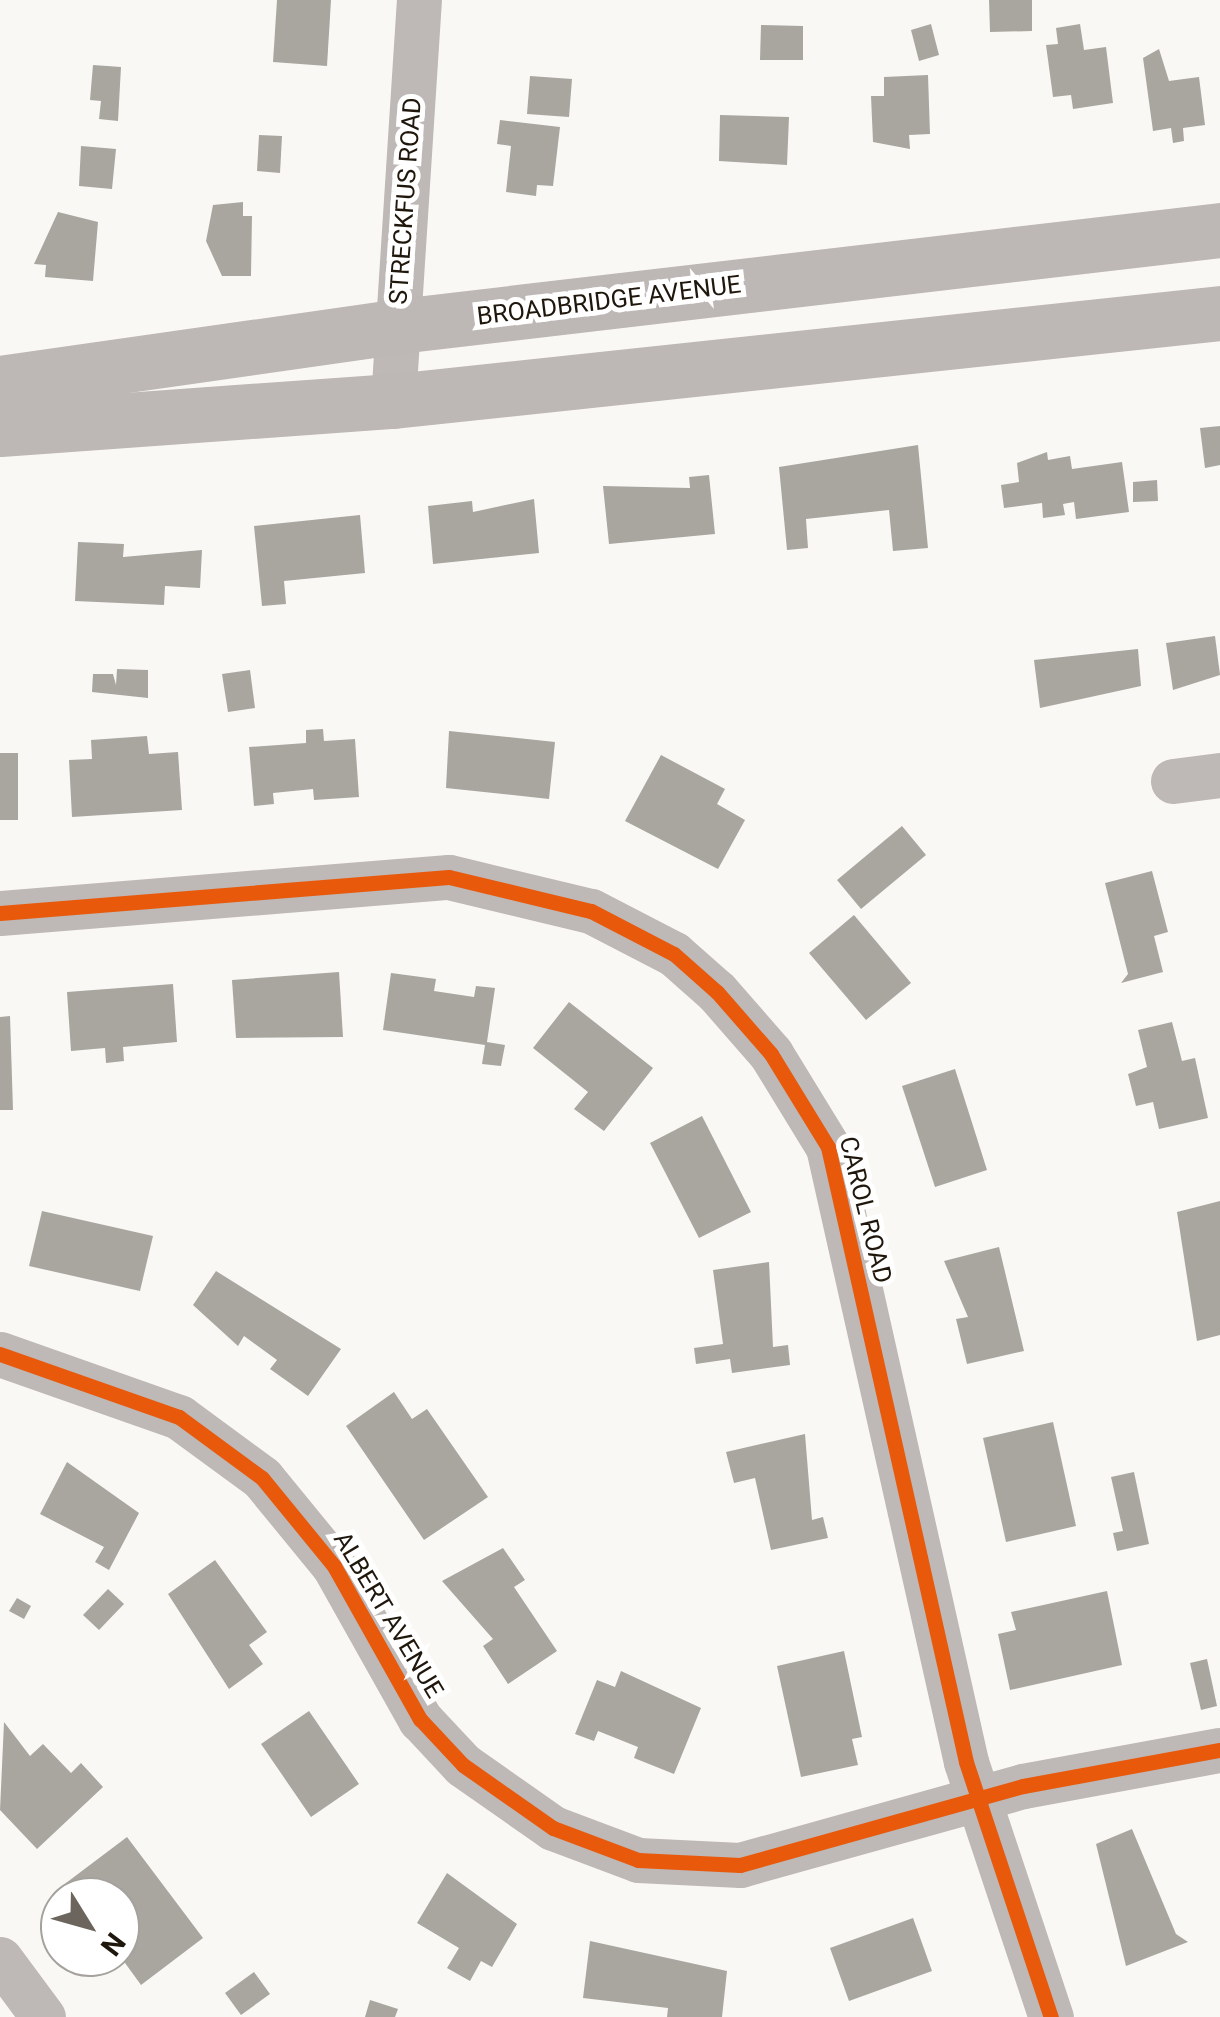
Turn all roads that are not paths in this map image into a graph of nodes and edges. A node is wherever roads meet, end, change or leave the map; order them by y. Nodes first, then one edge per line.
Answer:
1 (419, 0) edge
2 (1220, 230) edge
3 (1220, 313) edge
4 (398, 326) junction
5 (0, 383) edge
6 (394, 401) junction
7 (0, 430) edge
8 (1220, 776) edge
9 (1173, 780) dead end
10 (0, 913) edge
11 (0, 1354) edge
12 (1220, 1750) edge
13 (976, 1798) junction
14 (0, 1959) edge
15 (43, 2017) edge
16 (1051, 2017) edge

1 - 4 street, STRECKFUS ROAD
2 - 4 main road, BROADBRIDGE AVENUE
3 - 6 main road
4 - 5 main road, BROADBRIDGE AVENUE
4 - 6 street, STRECKFUS ROAD
6 - 7 main road
8 - 9 street
10 - 13 street, CAROL ROAD
11 - 13 street, ALBERT AVENUE
12 - 13 street, ALBERT AVENUE
13 - 16 street, CAROL ROAD
14 - 15 street

